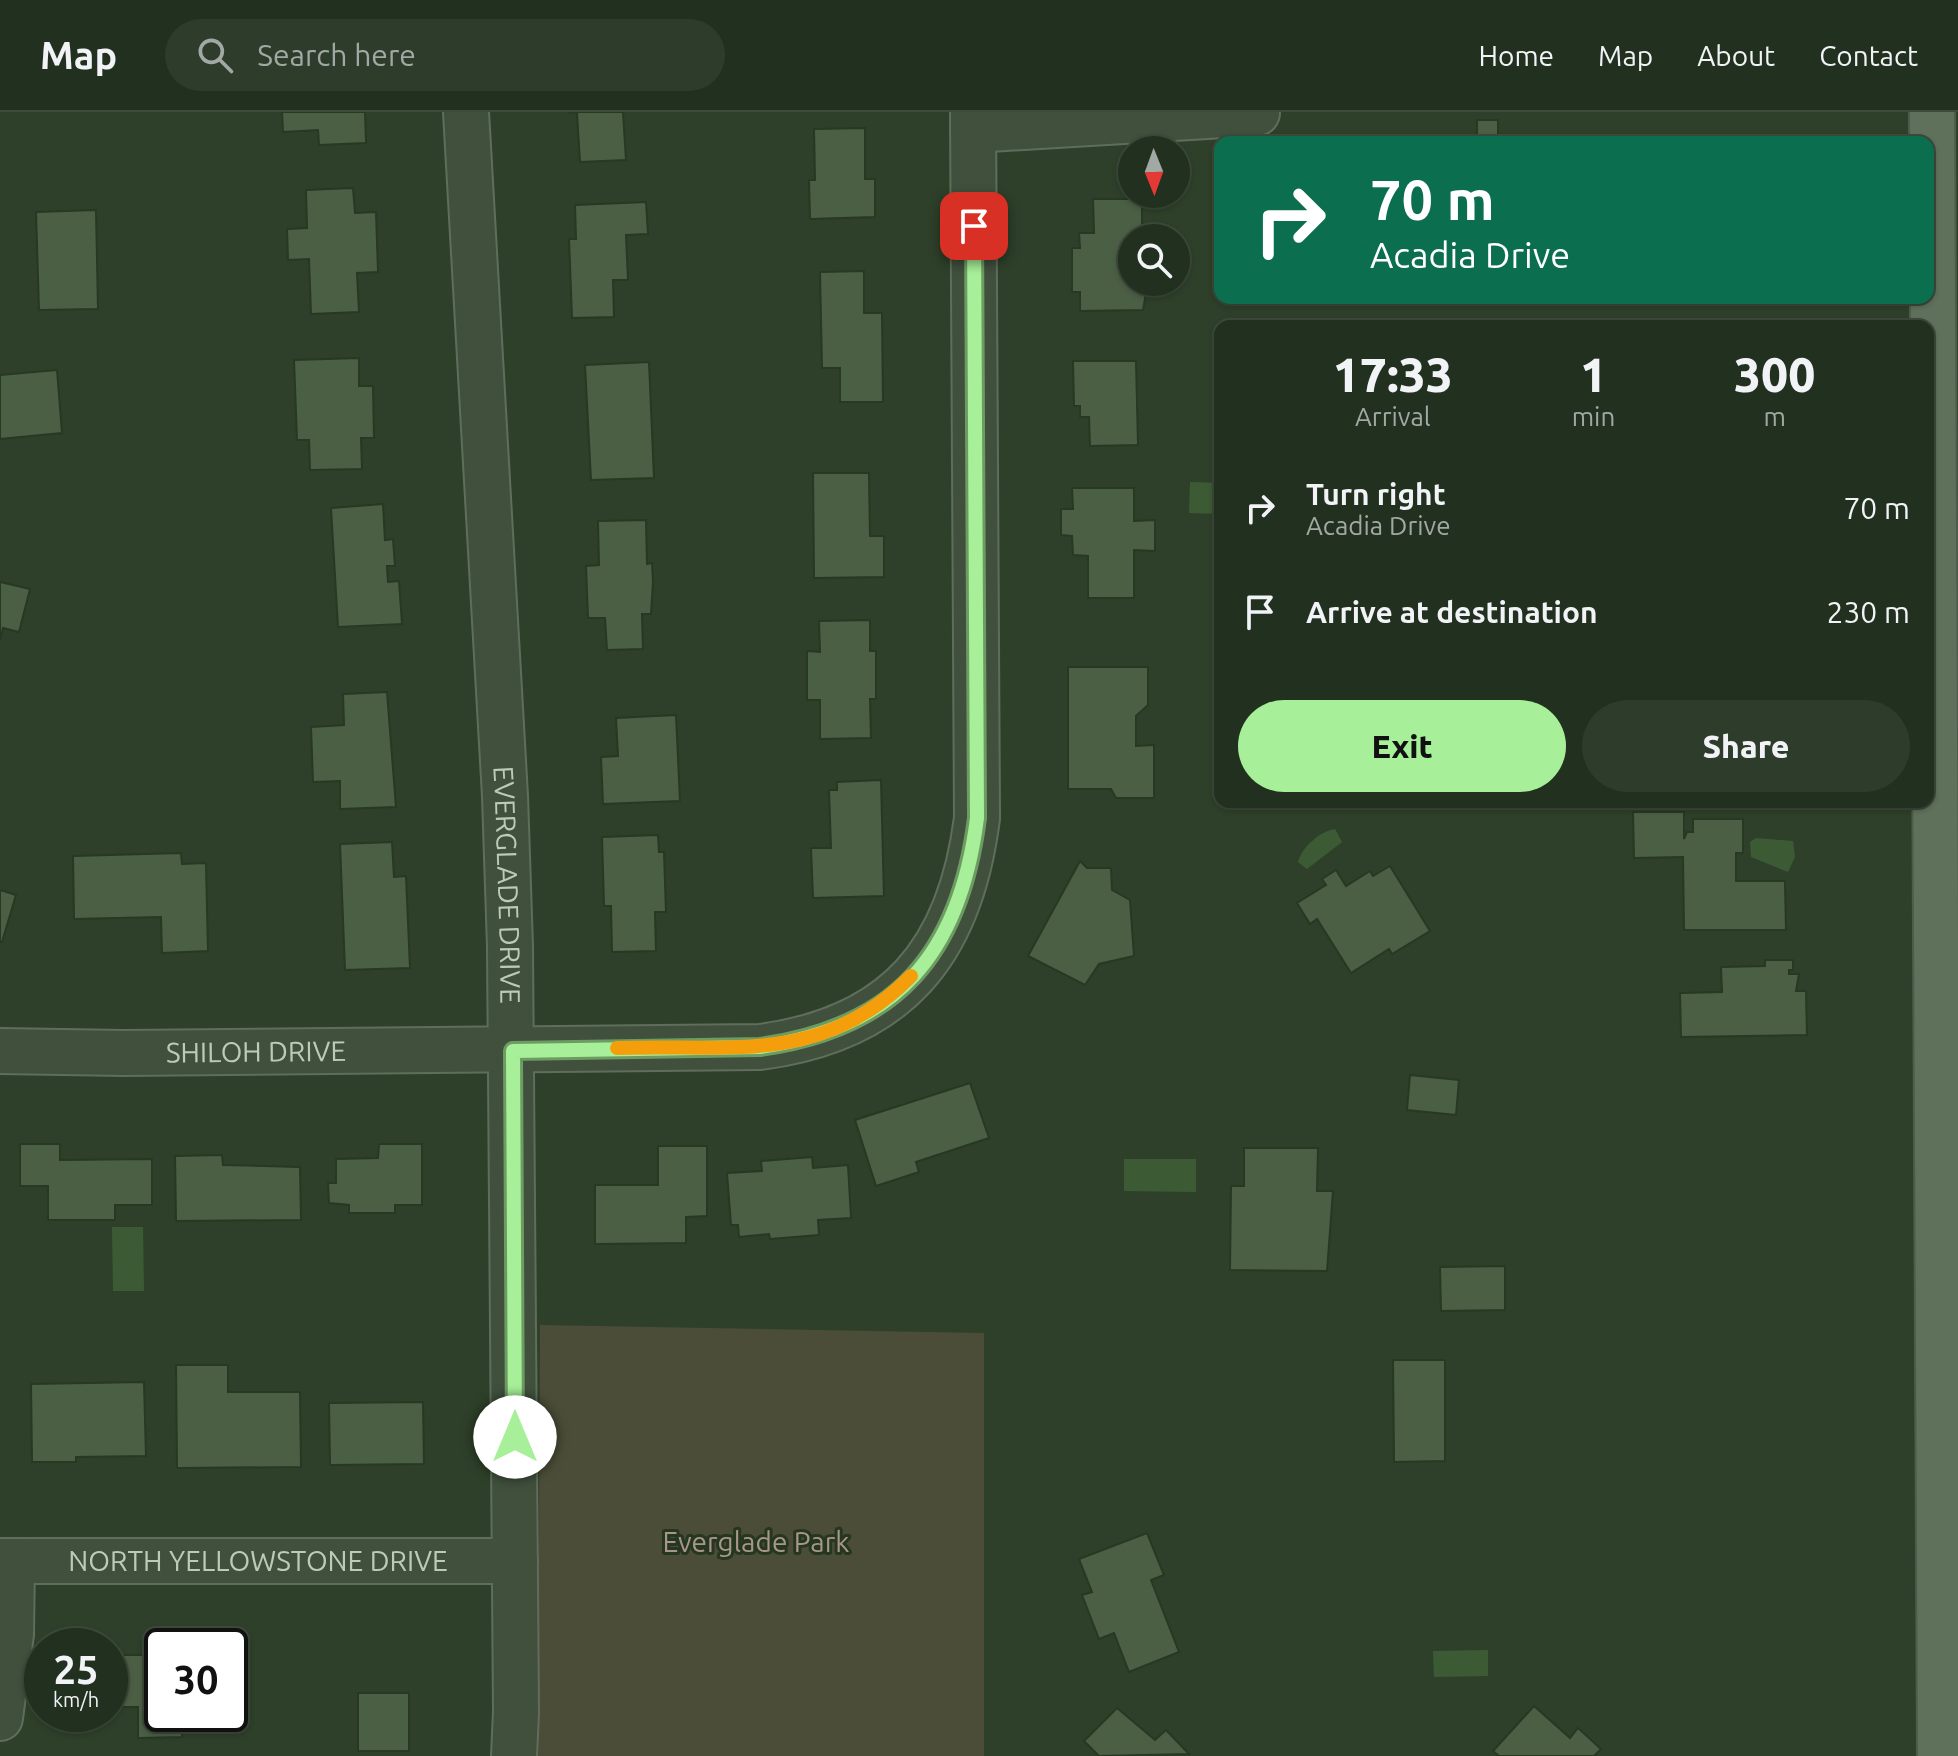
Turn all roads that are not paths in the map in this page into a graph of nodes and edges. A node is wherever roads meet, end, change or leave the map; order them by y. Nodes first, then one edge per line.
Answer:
1 (466, 112) edge
2 (1932, 112) edge
3 (1257, 113) edge
4 (973, 121) edge
5 (1932, 136) edge
6 (1934, 211) edge
7 (1947, 855) edge
8 (0, 1051) edge
9 (513, 1051) junction
10 (6, 1561) edge
11 (515, 1561) junction
12 (0, 1718) edge
13 (514, 1756) edge
14 (1940, 1756) edge

1 - 9 street, EVERGLADE DRIVE
2 - 5 main road
3 - 4 street
4 - 9 street, SHILOH DRIVE
6 - 7 main road
7 - 14 main road
8 - 9 street, SHILOH DRIVE
9 - 11 street, EVERGLADE DRIVE
10 - 11 street, NORTH YELLOWSTONE DRIVE
10 - 12 street
11 - 13 street, EVERGLADE DRIVE

